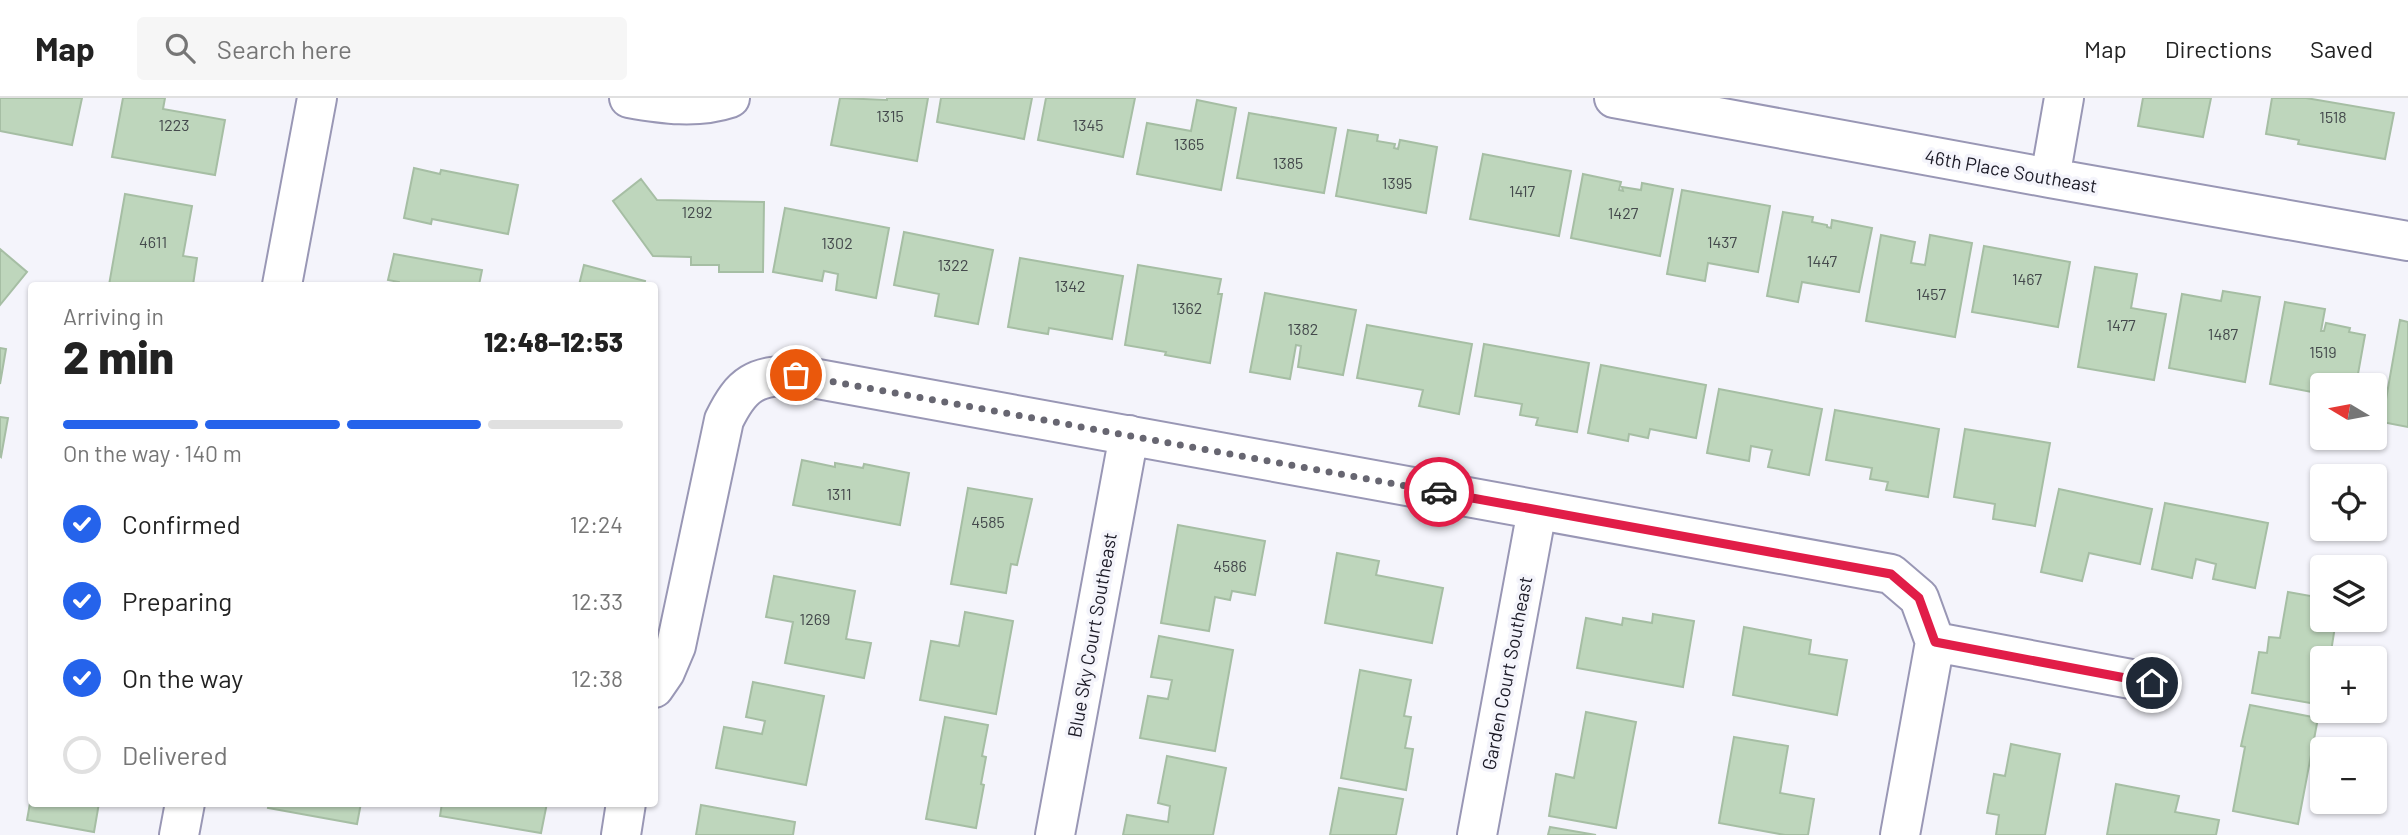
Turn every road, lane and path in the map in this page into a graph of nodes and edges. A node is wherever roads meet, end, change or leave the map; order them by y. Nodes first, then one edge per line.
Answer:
1 (317, 98) edge
2 (629, 98) edge
3 (730, 98) edge
4 (1614, 98) edge
5 (2064, 98) edge
6 (1671, 103) edge
7 (2050, 178) junction
8 (2408, 241) edge
9 (283, 282) edge
10 (1129, 435) junction
11 (1537, 510) junction
12 (1935, 642) junction
13 (658, 682) edge
14 (2152, 683) dead end
15 (184, 807) edge
16 (625, 807) edge
17 (179, 835) edge
18 (621, 835) edge
19 (1055, 835) edge
20 (1477, 835) edge
21 (1900, 835) edge

1 - 9 street
2 - 3 street
4 - 6 street, 46th Place Southeast
5 - 7 street
6 - 7 street, 46th Place Southeast
7 - 8 street, 46th Place Southeast
10 - 11 street
10 - 13 street
10 - 19 street, Blue Sky Court Southeast
11 - 12 street
11 - 20 street, Garden Court Southeast
12 - 14 street
12 - 21 street
15 - 17 street
16 - 18 street

